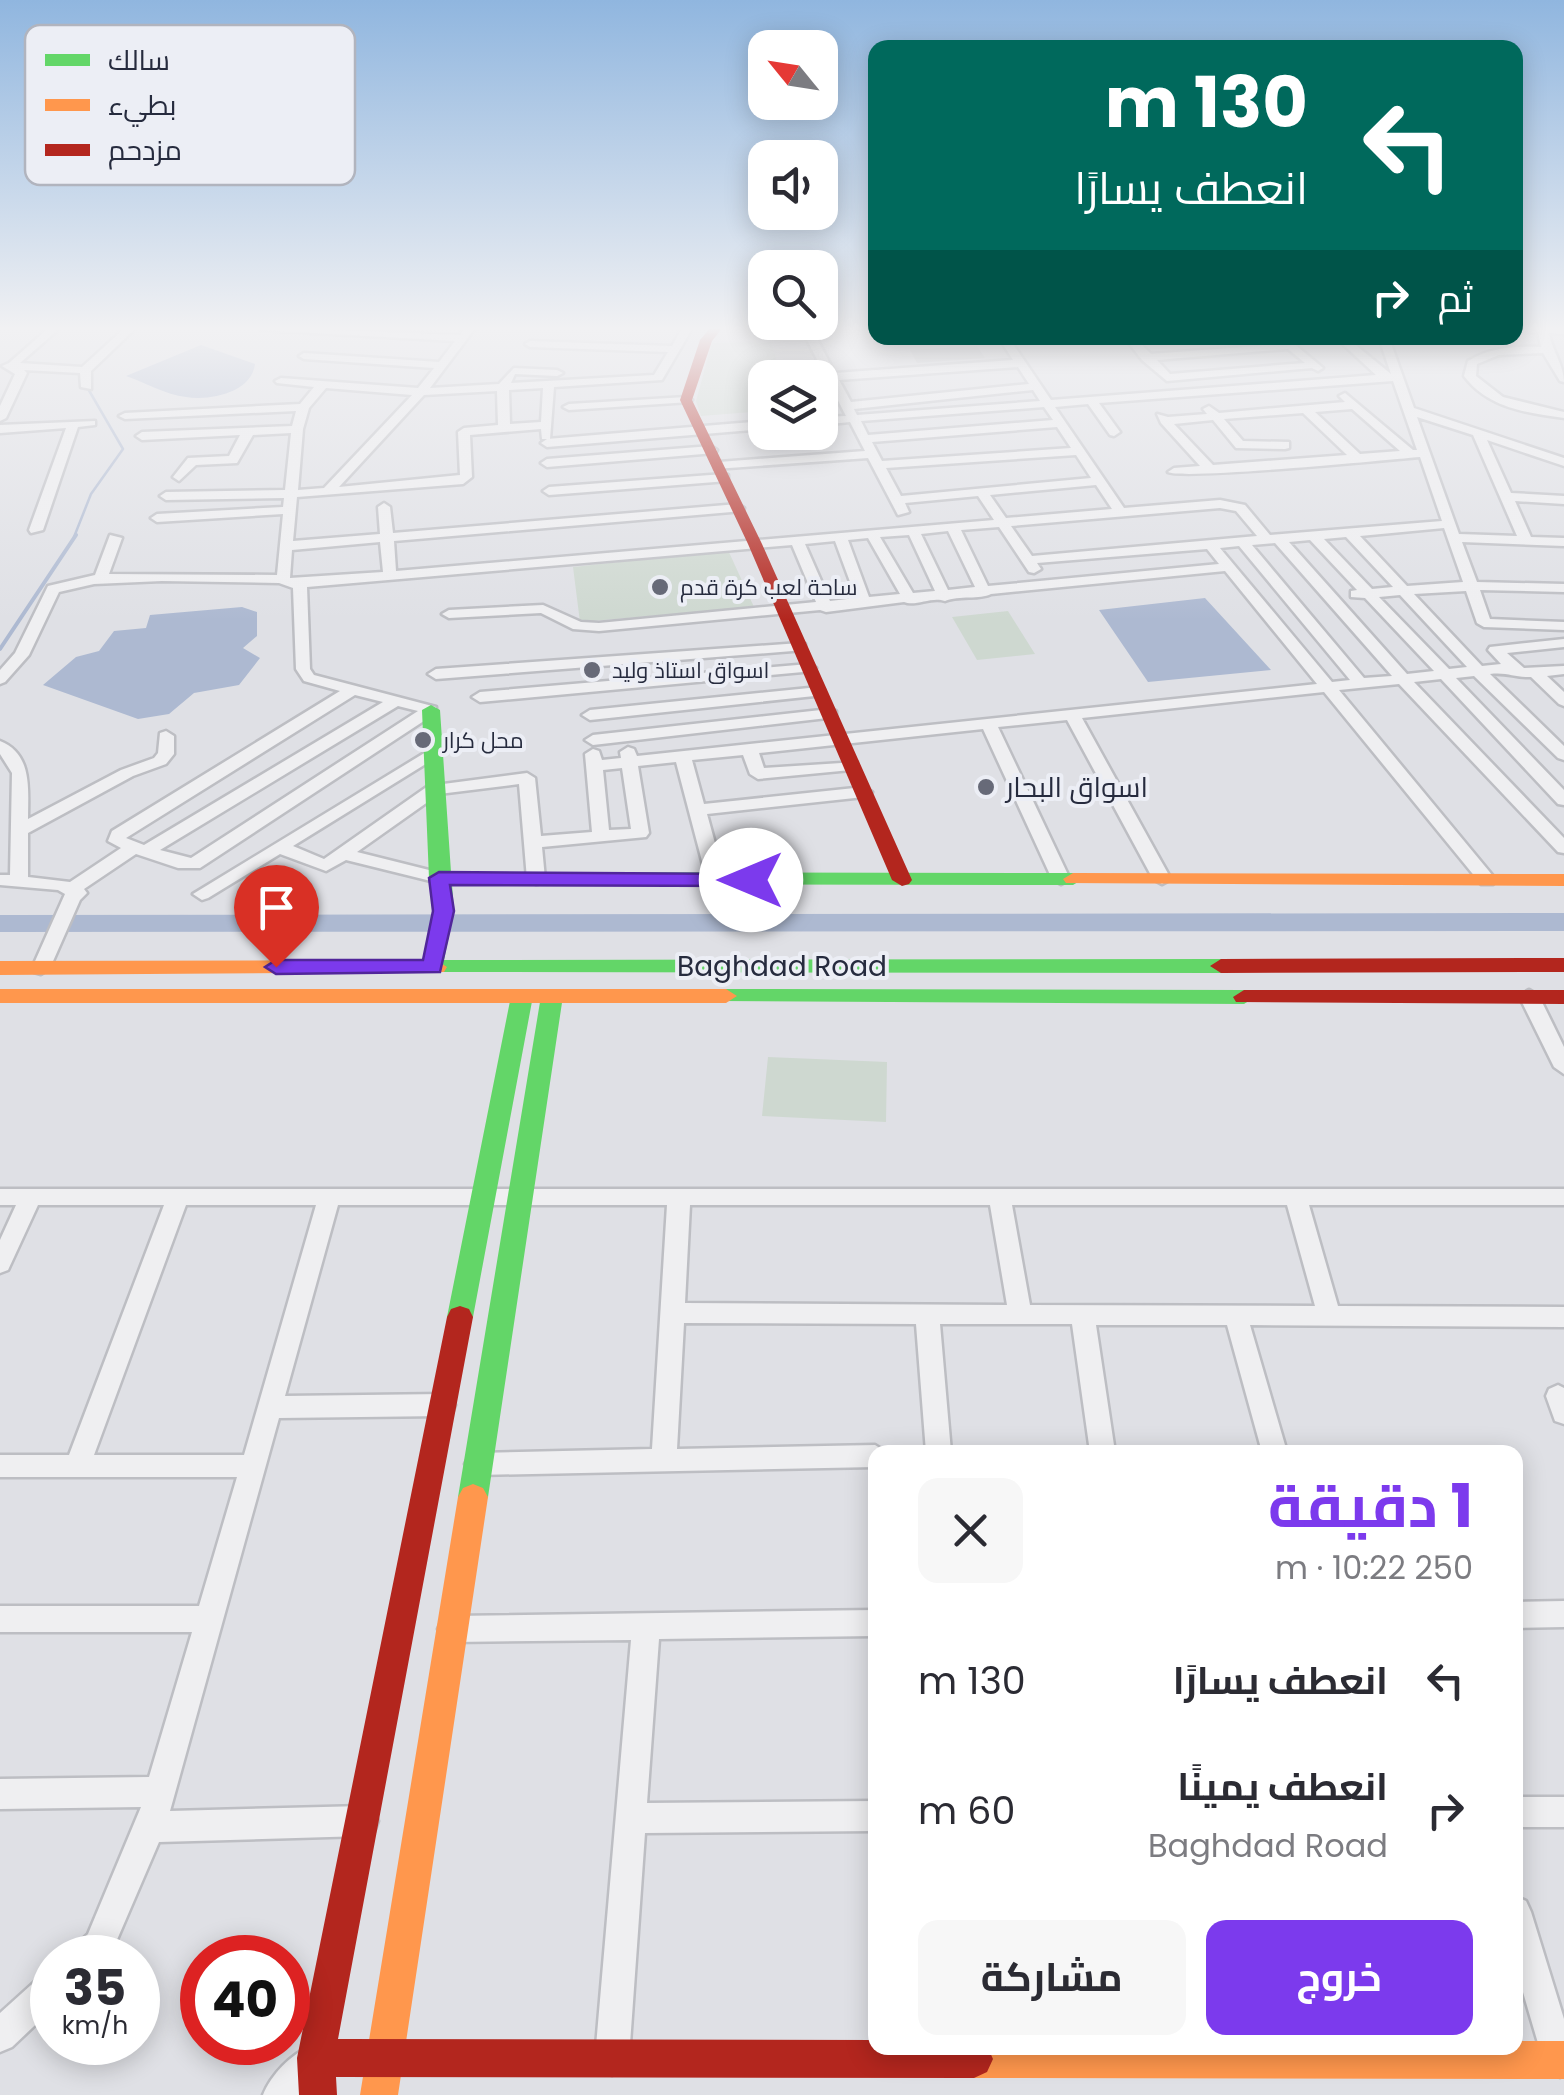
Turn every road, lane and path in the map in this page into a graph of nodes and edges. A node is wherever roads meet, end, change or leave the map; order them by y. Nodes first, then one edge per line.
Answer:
1 (73, 424) edge
2 (1062, 424) edge
3 (62, 425) edge
4 (298, 425) edge
5 (391, 425) edge
6 (544, 425) joint
7 (698, 425) edge
8 (857, 425) edge
9 (1052, 425) edge
10 (1109, 425) edge
11 (1168, 425) edge
12 (1223, 425) edge
13 (1323, 425) edge
14 (1453, 425) edge
15 (1378, 426) joint
16 (504, 427) joint
17 (1415, 427) joint
18 (0, 429) edge
19 (297, 429) junction
20 (248, 432) junction
21 (1114, 432) dead end
22 (1480, 434) junction
23 (748, 435) edge
24 (142, 436) dead end
25 (864, 439) junction
26 (547, 443) junction
27 (1285, 445) dead end
28 (1080, 451) junction
29 (1417, 453) junction
30 (714, 456) junction
31 (1358, 458) junction
32 (875, 460) junction
33 (1564, 462) edge
34 (1210, 470) junction
35 (1174, 472) dead end
36 (179, 477) dead end
37 (1100, 480) junction
38 (549, 491) dead end
39 (328, 492) junction
40 (982, 493) junction
41 (292, 494) junction
42 (166, 496) dead end
43 (1507, 497) junction
44 (1564, 500) edge
45 (384, 507) dead end
46 (738, 508) junction
47 (290, 510) junction
48 (1120, 512) junction
49 (157, 518) dead end
50 (1004, 524) junction
51 (953, 528) junction
52 (36, 530) dead end
53 (913, 530) junction
54 (1452, 531) junction
55 (1349, 532) junction
56 (872, 534) junction
57 (1313, 535) junction
58 (840, 537) junction
59 (115, 538) dead end
60 (386, 538) junction
61 (1272, 538) junction
62 (1526, 540) junction
63 (797, 541) junction
64 (1242, 541) junction
65 (1564, 542) edge
66 (754, 544) junction
67 (1210, 544) junction
68 (287, 546) junction
69 (1029, 560) junction
70 (1229, 567) junction
71 (390, 576) junction
72 (101, 579) junction
73 (283, 579) junction
74 (300, 585) junction
75 (1471, 586) junction
76 (1048, 587) junction
77 (1402, 588) junction
78 (1564, 588) edge
79 (985, 593) junction
80 (1364, 593) junction
81 (1329, 596) junction
82 (945, 597) junction
83 (910, 600) junction
84 (865, 604) junction
85 (826, 608) junction
86 (784, 612) junction
87 (449, 614) dead end
88 (600, 627) junction
89 (1561, 629) edge
90 (1564, 642) edge
91 (804, 657) junction
92 (582, 664) junction
93 (1513, 668) junction
94 (1564, 670) edge
95 (1478, 672) junction
96 (1536, 673) junction
97 (436, 674) dead end
98 (1448, 675) junction
99 (0, 679) edge
100 (1403, 679) junction
101 (1361, 684) junction
102 (1328, 687) junction
103 (590, 688) junction
104 (352, 690) junction
105 (820, 692) junction
106 (480, 697) dead end
107 (1564, 701) edge
108 (394, 702) junction
109 (431, 710) junction
110 (830, 714) junction
111 (1072, 714) junction
112 (590, 715) junction
113 (988, 723) junction
114 (626, 735) junction
115 (166, 736) dead end
116 (841, 738) junction
117 (592, 740) junction
118 (750, 748) junction
119 (431, 754) junction
120 (4, 755) edge
121 (1564, 755) edge
122 (683, 756) junction
123 (628, 762) junction
124 (851, 764) junction
125 (593, 766) junction
126 (434, 790) junction
127 (864, 792) junction
128 (1564, 800) edge
129 (696, 810) junction
130 (20, 830) junction
131 (245, 831) junction
132 (601, 836) junction
133 (534, 842) junction
134 (1563, 845) edge
135 (138, 850) junction
136 (276, 851) junction
137 (347, 854) junction
138 (439, 878) junction
139 (1162, 878) junction
140 (536, 879) junction
141 (1061, 879) junction
142 (10, 880) edge
143 (716, 880) junction
144 (902, 880) junction
145 (1487, 880) junction
146 (1564, 880) edge
147 (73, 893) junction
148 (202, 894) dead end
149 (44, 960) junction
150 (1564, 966) edge
151 (432, 967) junction
152 (0, 968) edge
153 (0, 996) edge
154 (522, 996) junction
155 (552, 996) junction
156 (1529, 996) junction
157 (1564, 997) edge
158 (1564, 1067) edge
159 (0, 1196) edge
160 (31, 1196) junction
161 (178, 1196) junction
162 (330, 1196) junction
163 (520, 1196) junction
164 (483, 1197) junction
165 (680, 1197) junction
166 (1000, 1197) junction
167 (1296, 1197) junction
168 (1564, 1197) edge
169 (0, 1264) edge
170 (674, 1313) junction
171 (928, 1314) junction
172 (1020, 1315) junction
173 (1084, 1315) junction
174 (1236, 1316) junction
175 (1328, 1316) junction
176 (1564, 1317) edge
177 (442, 1405) junction
178 (270, 1407) junction
179 (937, 1445) edge
180 (1101, 1445) edge
181 (1272, 1445) edge
182 (868, 1456) edge
183 (664, 1460) junction
184 (478, 1464) junction
185 (0, 1466) edge
186 (77, 1466) junction
187 (253, 1466) junction
188 (1564, 1614) edge
189 (1523, 1615) edge
190 (0, 1618) edge
191 (209, 1619) junction
192 (868, 1623) edge
193 (646, 1626) junction
194 (452, 1629) junction
195 (160, 1792) junction
196 (0, 1794) edge
197 (1523, 1812) edge
198 (1564, 1812) edge
199 (868, 1816) edge
200 (631, 1818) junction
201 (363, 1820) junction
202 (150, 1827) junction
203 (102, 1935) edge
204 (1523, 1937) edge
205 (30, 2007) edge
206 (0, 2035) edge
207 (941, 2055) edge
208 (1276, 2055) edge
209 (316, 2058) junction
210 (385, 2058) junction
211 (612, 2058) junction
212 (1562, 2060) edge
213 (280, 2095) edge
214 (318, 2095) edge
215 (379, 2095) edge

1 - 52 street
2 - 28 street
3 - 18 street
4 - 19 street
5 - 39 street
6 - 16 street
6 - 26 street
7 - 30 main road
8 - 25 street
9 - 25 street
10 - 21 street
11 - 34 street
12 - 27 street
13 - 31 street
14 - 22 street
15 - 17 street
15 - 29 street
16 - 39 street
17 - 29 street
19 - 20 street
19 - 41 street
20 - 24 street
20 - 36 street
22 - 33 street
22 - 43 street
23 - 30 street
25 - 32 street
26 - 30 street
26 - 30 street
28 - 32 street
28 - 37 street
29 - 31 street
29 - 54 street
30 - 32 street
30 - 38 street
30 - 46 main road
31 - 34 street
32 - 40 street
34 - 35 street
37 - 40 street
37 - 48 street
39 - 41 street
40 - 50 street
41 - 42 street
41 - 47 street
43 - 44 street
43 - 62 street
45 - 60 street
46 - 60 street
46 - 66 main road
47 - 49 street
47 - 68 street
48 - 50 street
48 - 61 street
50 - 51 street
50 - 69 street
51 - 53 street
51 - 79 street
53 - 56 street
53 - 82 street
54 - 55 street
54 - 62 street
54 - 75 street
55 - 57 street
55 - 77 street
56 - 58 street
56 - 83 street
57 - 61 street
57 - 80 street
58 - 63 street
58 - 84 street
59 - 72 street
60 - 68 street
60 - 71 street
61 - 64 street
61 - 81 street
62 - 65 street
63 - 66 street
63 - 85 street
64 - 67 street
64 - 101 street
66 - 71 street
66 - 86 main road
67 - 69 street
67 - 70 street
68 - 73 street
69 - 76 street
70 - 76 street
70 - 102 street
71 - 74 street
72 - 73 street
72 - 99 street
73 - 74 street
74 - 104 street
75 - 77 street
75 - 78 street
75 - 89 street
76 - 79 street
77 - 80 street
77 - 95 street
79 - 82 street
80 - 81 street
80 - 98 street
81 - 100 street
82 - 83 street
83 - 84 street
84 - 85 street
85 - 86 street
86 - 88 street
86 - 91 main road
87 - 88 street
88 - 92 street
90 - 93 street
91 - 92 street
91 - 103 street
91 - 105 main road
92 - 97 street
92 - 103 street
93 - 95 street
93 - 96 street
94 - 96 street
95 - 98 street
95 - 121 street
96 - 107 street
98 - 100 street
98 - 128 street
100 - 101 street
100 - 134 street
101 - 102 street
102 - 111 street
102 - 145 street
103 - 106 street
103 - 112 street
104 - 108 street
104 - 135 street
105 - 110 main road
105 - 112 street
108 - 109 street
108 - 135 street
109 - 119 main road
109 - 131 street
110 - 114 street
110 - 116 main road
111 - 113 street
111 - 139 street
112 - 117 street
113 - 116 street
113 - 141 street
114 - 117 street
114 - 123 street
115 - 130 street
116 - 118 street
116 - 124 main road
117 - 125 street
118 - 122 street
118 - 124 street
119 - 126 main road
119 - 136 street
120 - 130 street
122 - 123 street
122 - 129 street
123 - 125 street
123 - 132 street
124 - 127 main road
125 - 132 street
126 - 133 street
126 - 137 street
126 - 138 main road
127 - 129 street
127 - 144 main road
129 - 143 street
130 - 142 street
131 - 135 street
131 - 136 street
132 - 133 street
133 - 140 street
135 - 147 street
136 - 137 street
136 - 148 street
137 - 138 street
138 - 140 main road
138 - 151 main road
139 - 141 main road
139 - 145 main road
140 - 143 main road
141 - 144 main road
142 - 147 street
143 - 144 main road
145 - 146 main road
147 - 149 street
149 - 151 main road, Baghdad Road
149 - 152 main road, Baghdad Road
150 - 151 main road, Baghdad Road
153 - 154 main road, Baghdad Road
154 - 155 main road, Baghdad Road
154 - 164 main road
155 - 156 main road, Baghdad Road
155 - 163 main road
156 - 157 main road, Baghdad Road
156 - 158 street
159 - 160 street
160 - 161 street
160 - 169 street
161 - 162 street
161 - 186 street
162 - 164 street
162 - 178 street
163 - 164 street
163 - 165 street
163 - 184 main road
164 - 177 main road
165 - 166 street
165 - 170 street
166 - 167 street
166 - 172 street
167 - 168 street
167 - 175 street
170 - 171 street
170 - 183 street
171 - 172 street
171 - 179 street
172 - 173 street
173 - 174 street
173 - 180 street
174 - 175 street
174 - 181 street
175 - 176 street
177 - 178 street
177 - 201 main road
178 - 187 street
182 - 183 street
183 - 184 street
184 - 194 main road
185 - 186 street
186 - 187 street
187 - 191 street
188 - 189 street
190 - 191 street
191 - 195 street
192 - 193 street
193 - 194 street
193 - 200 street
194 - 210 main road
195 - 196 street
195 - 202 street
197 - 198 street
199 - 200 street
200 - 211 street
201 - 202 street
201 - 209 main road
202 - 203 street
204 - 212 street
205 - 206 street
207 - 211 main road
208 - 212 main road
209 - 210 main road
209 - 213 street
209 - 214 main road
210 - 211 main road
210 - 215 main road

